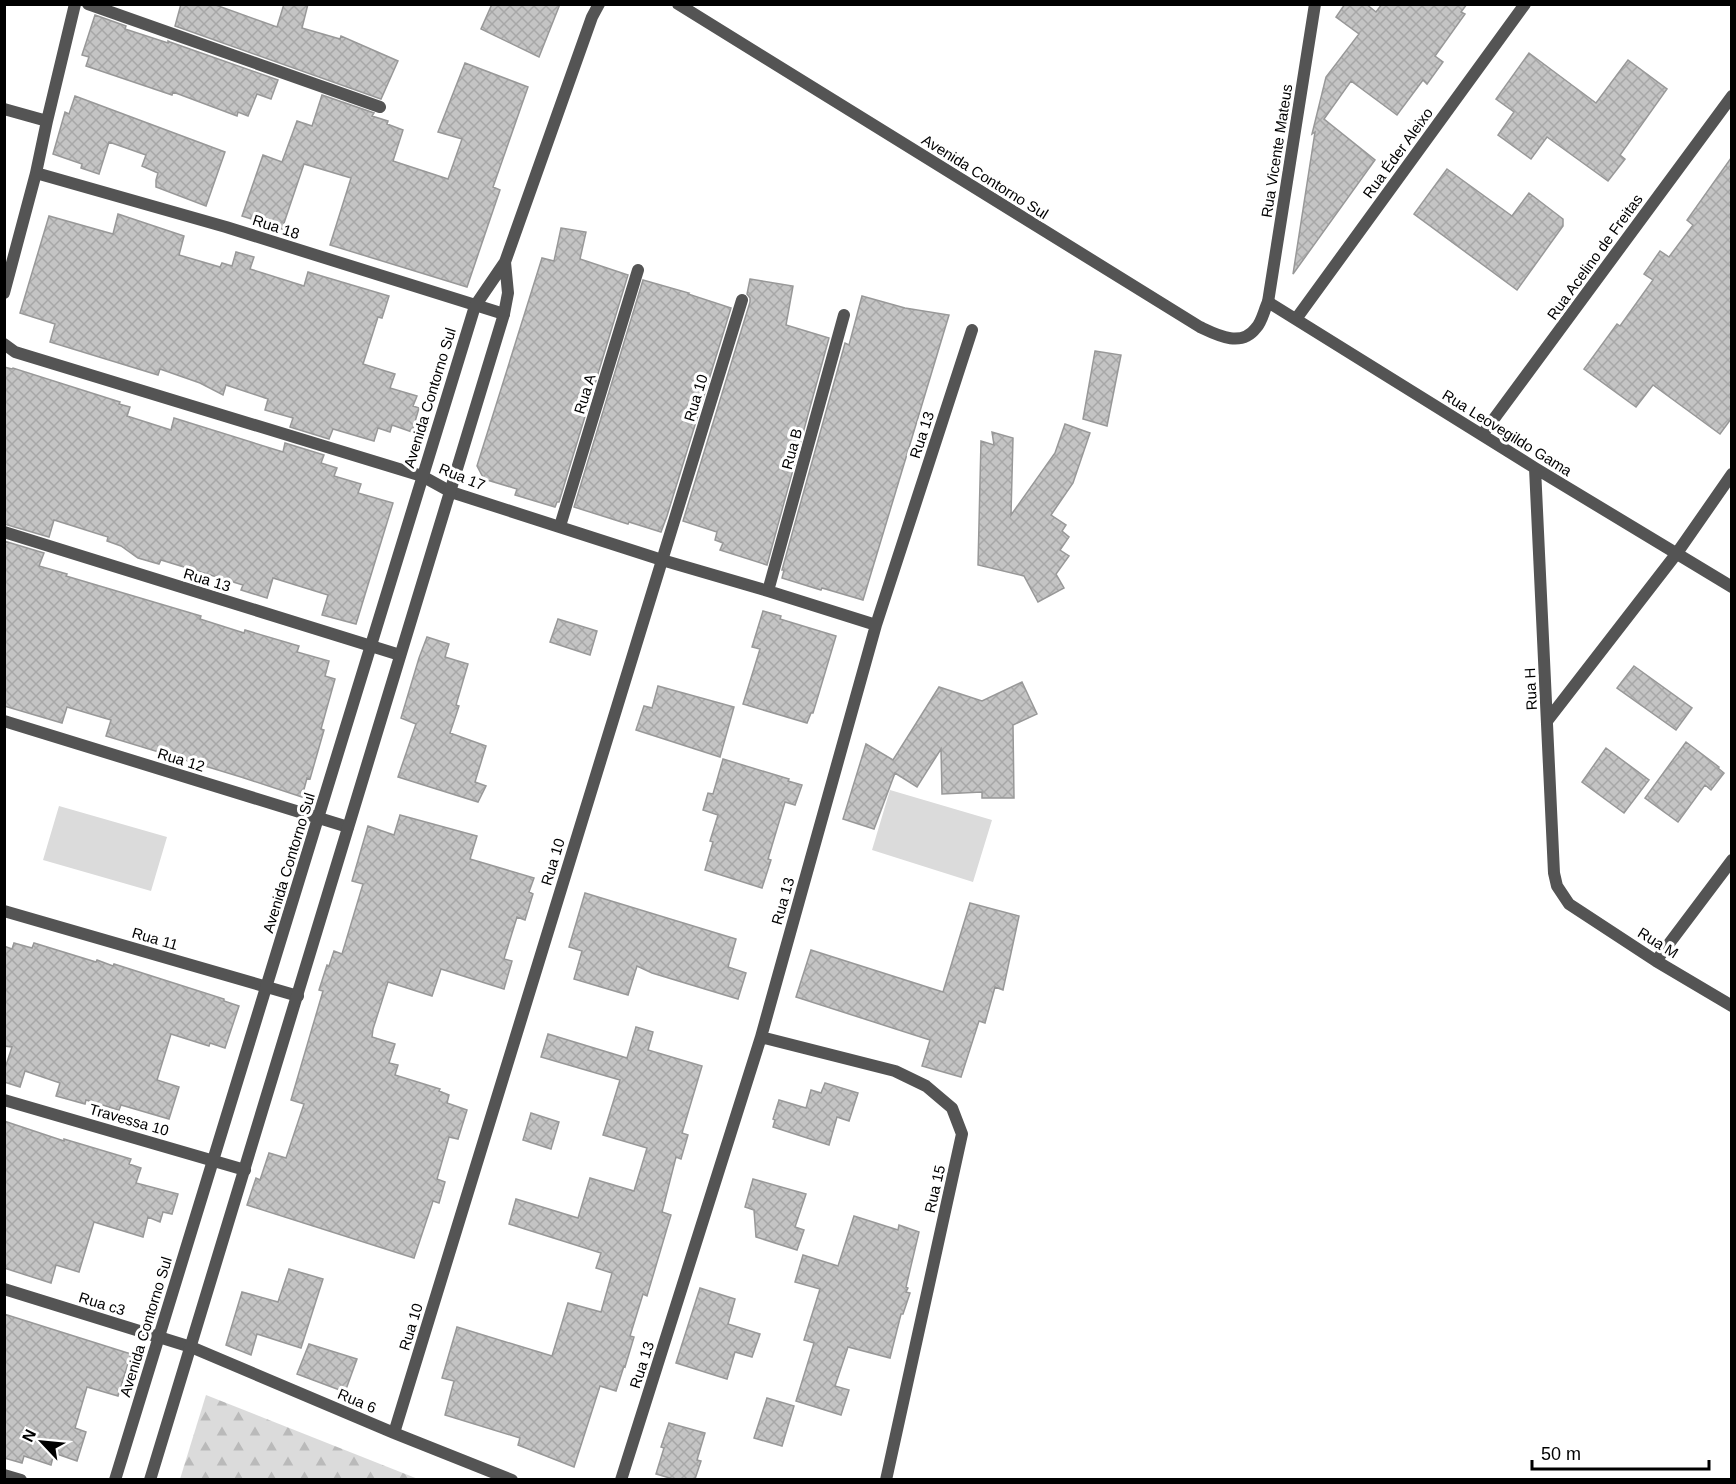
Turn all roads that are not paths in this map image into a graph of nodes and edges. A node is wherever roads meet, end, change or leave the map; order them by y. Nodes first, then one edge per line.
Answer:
1 (75, 4) edge
2 (88, 4) edge
3 (599, 4) edge
4 (678, 4) edge
5 (1316, 4) edge
6 (1525, 4) edge
7 (1731, 96) edge
8 (380, 107) dead end
9 (4, 109) edge
10 (47, 121) junction
11 (36, 173) junction
12 (505, 262) junction
13 (638, 270) dead end
14 (4, 293) edge
15 (742, 300) dead end
16 (1268, 302) junction
17 (475, 306) junction
18 (504, 314) junction
19 (844, 315) dead end
20 (1296, 319) junction
21 (972, 330) dead end
22 (4, 344) edge
23 (1482, 435) junction
24 (1535, 468) junction
25 (1731, 474) edge
26 (422, 476) junction
27 (450, 492) junction
28 (560, 526) junction
29 (4, 532) edge
30 (1677, 553) junction
31 (662, 560) junction
32 (1731, 587) edge
33 (768, 591) junction
34 (876, 625) junction
35 (370, 646) junction
36 (400, 656) junction
37 (4, 721) edge
38 (1547, 721) junction
39 (319, 818) junction
40 (348, 827) junction
41 (1731, 860) edge
42 (1569, 904) joint
43 (4, 911) edge
44 (1656, 961) junction
45 (267, 987) junction
46 (298, 996) junction
47 (1731, 1006) edge
48 (761, 1038) junction
49 (4, 1100) edge
50 (213, 1160) junction
51 (245, 1170) junction
52 (4, 1289) edge
53 (160, 1337) junction
54 (191, 1347) junction
55 (394, 1433) junction
56 (4, 1475) edge
57 (21, 1479) edge
58 (115, 1479) edge
59 (150, 1479) edge
60 (512, 1479) edge
61 (621, 1479) edge
62 (886, 1479) edge

1 - 10 street
2 - 8 street
3 - 12 street, Avenida Contorno Sul
4 - 16 street, Avenida Contorno Sul
5 - 16 street, Rua Vicente Mateus
6 - 20 street, Rua Éder Aleixo
7 - 23 street, Rua Acelino de Freitas
9 - 10 street
10 - 11 street
11 - 14 street
11 - 17 street, Rua 18
12 - 17 street, Avenida Contorno Sul
12 - 18 street, Avenida Contorno Sul
13 - 28 street, Rua A
15 - 31 street, Rua 10
16 - 20 street, Rua Leovegildo Gama
17 - 18 street, Rua 18
17 - 26 street, Avenida Contorno Sul
18 - 27 street, Avenida Contorno Sul
19 - 33 street, Rua B
20 - 23 street, Rua Leovegildo Gama
21 - 34 street, Rua 13
22 - 26 street, Rua 17
23 - 24 street, Rua Leovegildo Gama
24 - 30 street, Rua Leovegildo Gama
24 - 38 street, Rua H
25 - 30 street
26 - 27 street, Rua 17
26 - 35 street, Avenida Contorno Sul
27 - 28 street, Rua 17
27 - 36 street, Avenida Contorno Sul
28 - 31 street, Rua 17
29 - 35 street, Rua 13
30 - 32 street, Rua Leovegildo Gama
30 - 38 street
31 - 33 street, Rua 17
31 - 55 street, Rua 10
33 - 34 street, Rua 17
34 - 48 street, Rua 13
35 - 36 street, Rua 13
35 - 39 street, Avenida Contorno Sul
36 - 40 street, Avenida Contorno Sul
37 - 39 street, Rua 12
38 - 42 street, Rua H
39 - 40 street, Rua 12
39 - 45 street, Avenida Contorno Sul
40 - 46 street, Avenida Contorno Sul
41 - 44 street
42 - 44 street, Rua M
43 - 45 street, Rua 11
44 - 47 street, Rua M
45 - 46 street, Rua 11
45 - 50 street, Avenida Contorno Sul
46 - 51 street, Avenida Contorno Sul
48 - 61 street, Rua 13
48 - 62 street, Rua 15
49 - 50 street, Travessa 10
50 - 51 street, Travessa 10
50 - 53 street, Avenida Contorno Sul
51 - 54 street, Avenida Contorno Sul
52 - 53 street, Rua c3
53 - 54 street, Rua c3
53 - 58 street, Avenida Contorno Sul
54 - 55 street, Rua 6
54 - 59 street, Avenida Contorno Sul
55 - 60 street, Rua 6
56 - 57 street

